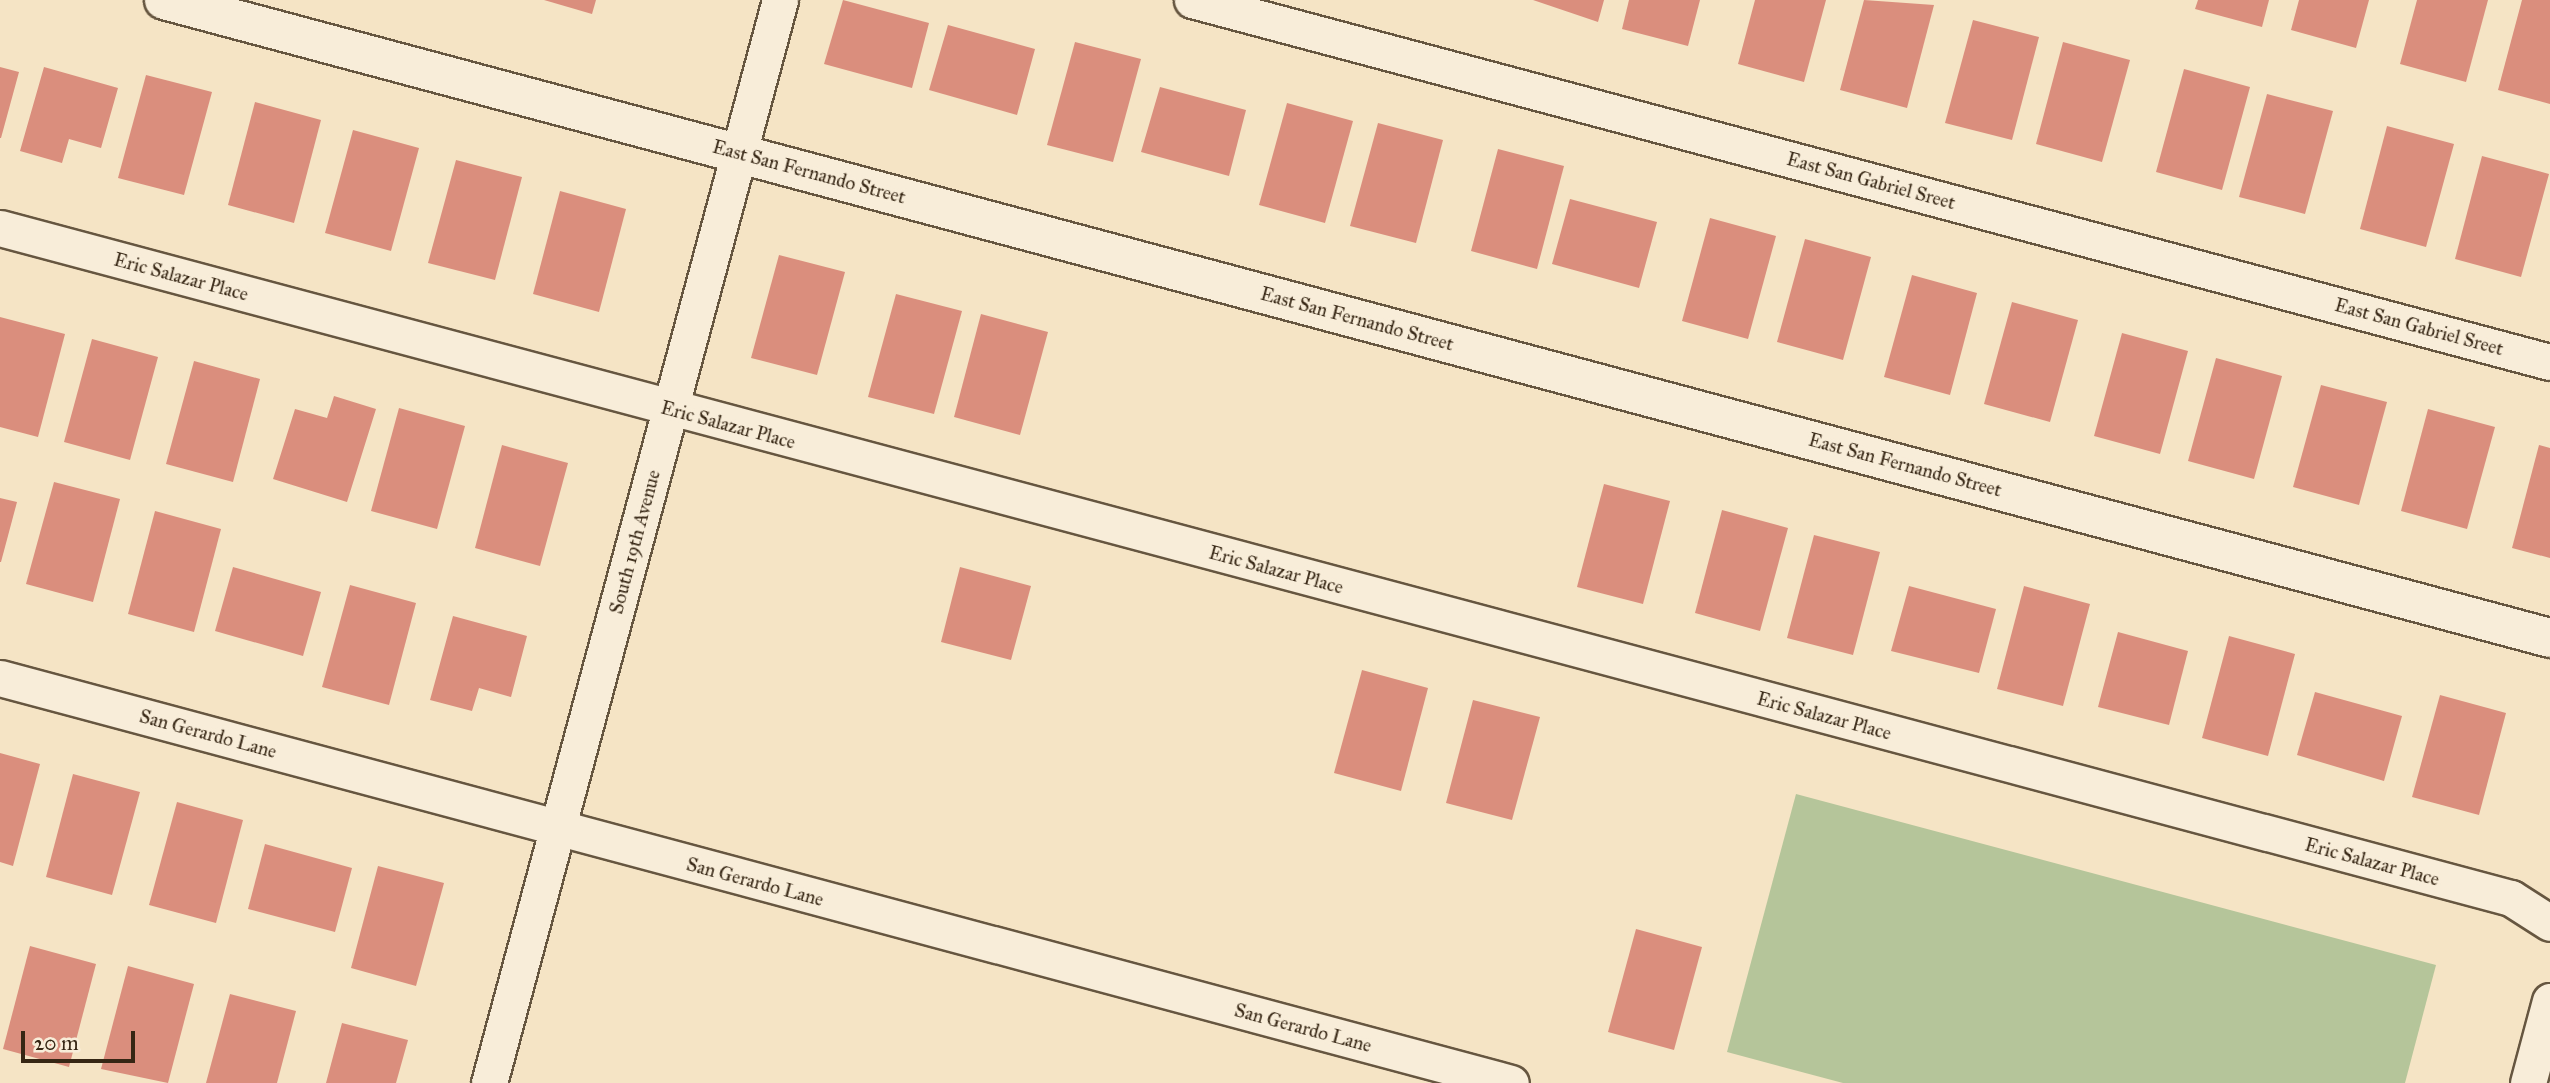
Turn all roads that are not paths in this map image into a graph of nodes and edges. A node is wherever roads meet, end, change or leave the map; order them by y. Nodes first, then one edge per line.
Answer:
1 (164, 0) edge
2 (780, 0) edge
3 (1192, 0) edge
4 (739, 154) junction
5 (0, 228) edge
6 (2550, 362) edge
7 (670, 409) junction
8 (2550, 638) edge
9 (0, 678) edge
10 (557, 829) junction
11 (2549, 921) edge
12 (2550, 1001) edge
13 (489, 1083) edge
14 (1511, 1083) edge
15 (2528, 1083) edge

1 - 4 street, East San Fernando Street
2 - 4 street, South 19th Avenue
3 - 6 street, East San Gabriel Sreet
4 - 7 street, South 19th Avenue
4 - 8 street, East San Fernando Street
5 - 7 street, Eric Salazar Place
7 - 10 street, South 19th Avenue
7 - 11 street, Eric Salazar Place
9 - 10 street, San Gerardo Lane
10 - 13 street, South 19th Avenue
10 - 14 street, San Gerardo Lane
12 - 15 street

